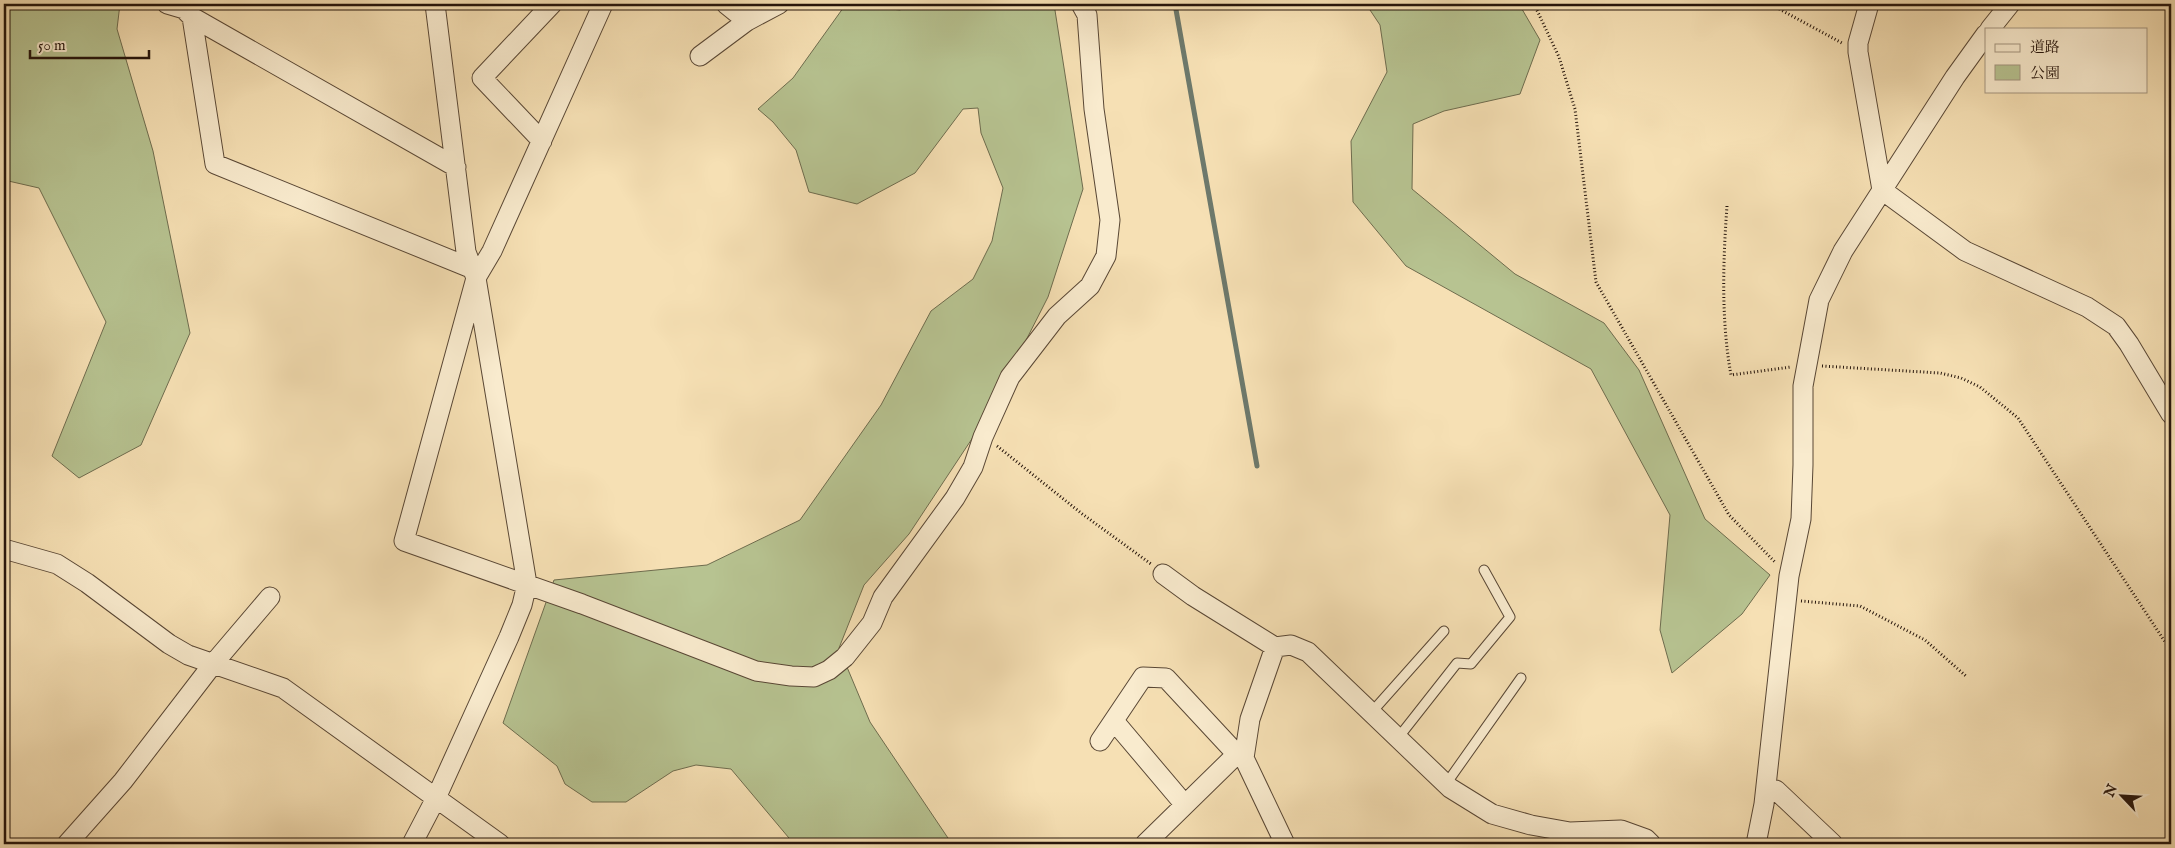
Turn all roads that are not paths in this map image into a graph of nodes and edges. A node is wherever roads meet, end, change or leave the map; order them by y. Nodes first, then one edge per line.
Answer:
1 (167, 4) edge
2 (435, 4) edge
3 (552, 4) edge
4 (603, 4) edge
5 (726, 4) edge
6 (779, 4) edge
7 (1081, 4) edge
8 (1869, 4) edge
9 (2010, 4) edge
10 (192, 17) junction
11 (747, 21) junction
12 (1991, 28) edge
13 (1985, 35) edge
14 (700, 56) dead end
15 (542, 141) junction
16 (456, 167) junction
17 (1882, 190) junction
18 (475, 273) junction
19 (2171, 414) edge
20 (4, 549) edge
21 (1484, 570) dead end
22 (1163, 574) road end
23 (527, 584) junction
24 (270, 597) dead end
25 (1444, 631) dead end
26 (1275, 647) junction
27 (213, 664) junction
28 (1521, 678) dead end
29 (1371, 713) junction
30 (1114, 721) junction
31 (1398, 738) junction
32 (1100, 741) dead end
33 (1241, 755) junction
34 (1446, 784) junction
35 (1766, 788) junction
36 (436, 798) junction
37 (1185, 805) junction
38 (67, 844) edge
39 (412, 844) edge
40 (500, 844) edge
41 (1145, 844) edge
42 (1285, 844) edge
43 (1651, 844) edge
44 (1756, 844) edge
45 (1834, 844) edge

1 - 10 street
2 - 16 street
3 - 15 street
4 - 15 street
5 - 11 street
6 - 11 street
7 - 23 street
8 - 17 street
9 - 12 street
10 - 16 street
10 - 18 street
11 - 14 street
13 - 17 street
15 - 18 street
16 - 18 street
17 - 19 street
17 - 35 street
18 - 23 street
18 - 23 street
20 - 27 street
21 - 31 lane
22 - 26 street
23 - 36 street
24 - 27 street
25 - 29 lane
26 - 29 street
26 - 33 street
27 - 36 street
27 - 38 street
28 - 34 lane
29 - 31 street
30 - 32 street
30 - 33 street
30 - 37 street
31 - 34 street
33 - 37 street
33 - 42 street
34 - 43 street
35 - 44 street
35 - 45 street
36 - 39 street
36 - 40 street
37 - 41 street

